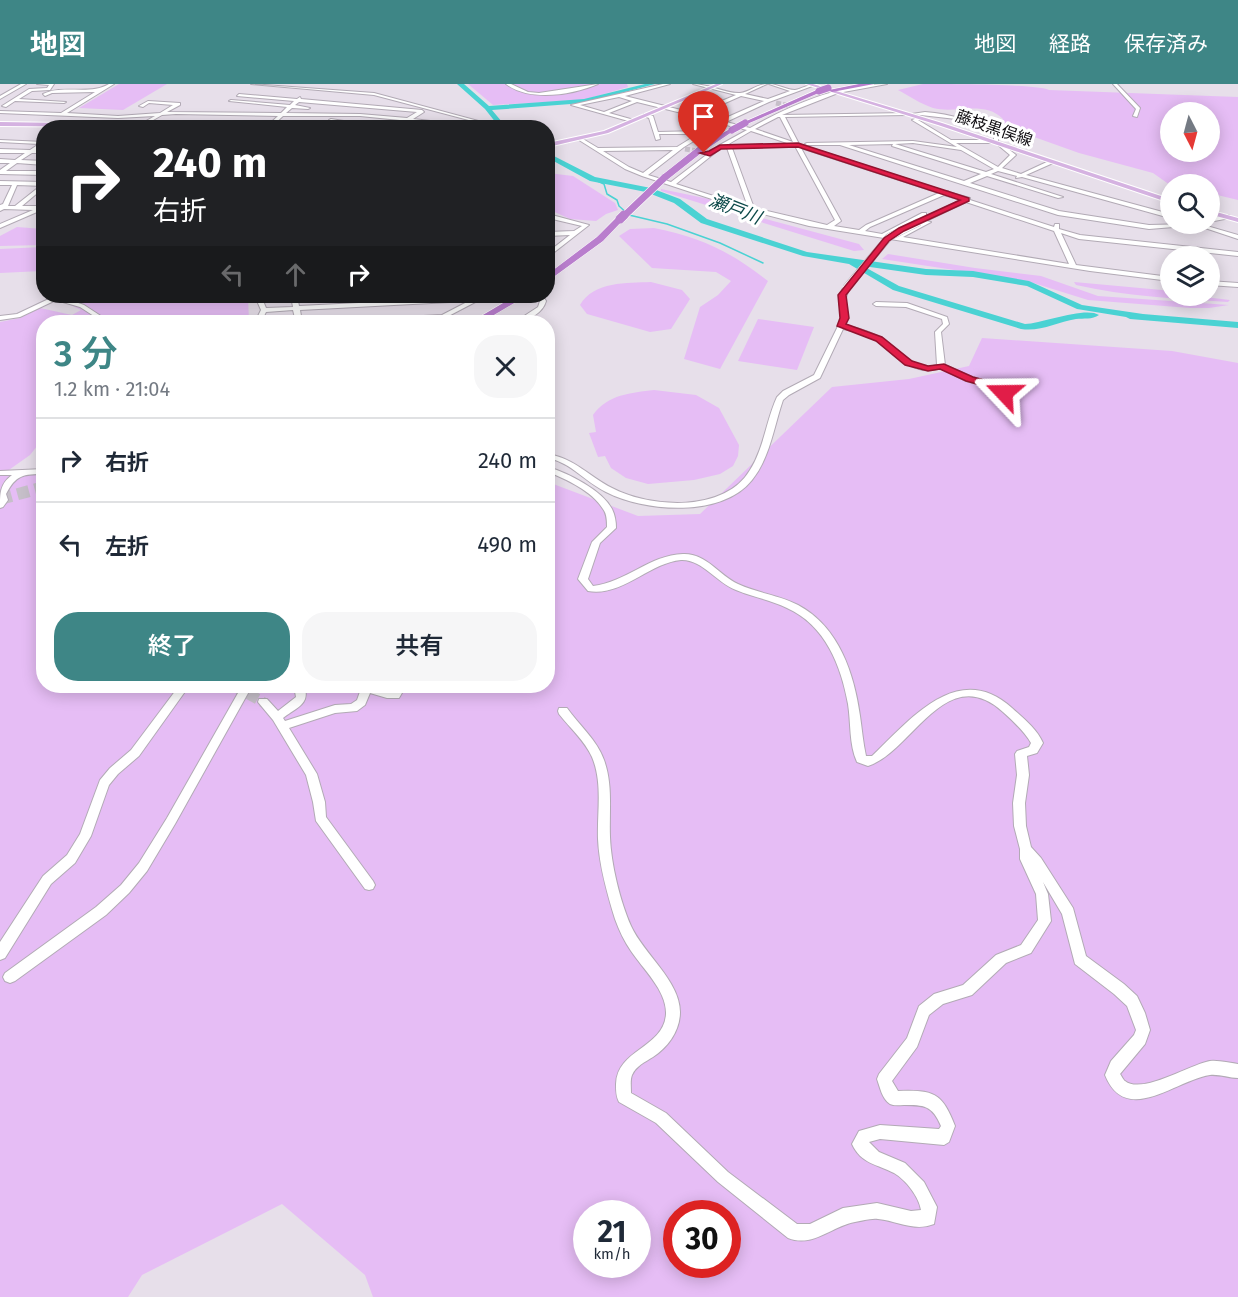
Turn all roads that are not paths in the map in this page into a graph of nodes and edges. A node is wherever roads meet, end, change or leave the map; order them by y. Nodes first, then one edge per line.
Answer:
1 (24, 84) edge
2 (39, 84) edge
3 (65, 84) edge
4 (111, 84) edge
5 (254, 84) edge
6 (508, 84) edge
7 (596, 84) edge
8 (668, 84) edge
9 (695, 84) edge
10 (720, 84) edge
11 (765, 84) edge
12 (771, 84) edge
13 (841, 84) edge
14 (871, 84) edge
15 (885, 84) edge
16 (1115, 84) edge
17 (261, 85) edge
18 (271, 87) junction
19 (281, 88) junction
20 (711, 88) junction
21 (823, 88) edge
22 (0, 89) edge
23 (297, 89) junction
24 (14, 90) junction
25 (84, 91) junction
26 (101, 91) junction
27 (795, 91) junction
28 (60, 92) junction
29 (366, 93) junction
30 (24, 94) junction
31 (328, 94) dead end
32 (741, 94) junction
33 (45, 95) junction
34 (239, 95) junction
35 (74, 96) junction
36 (257, 96) junction
37 (620, 96) junction
38 (1, 97) edge
39 (266, 97) junction
40 (359, 97) junction
41 (282, 98) junction
42 (14, 100) junction
43 (298, 100) junction
44 (637, 100) junction
45 (231, 101) junction
46 (64, 102) junction
47 (775, 103) junction
48 (267, 105) junction
49 (346, 105) junction
50 (2, 106) edge
51 (141, 106) dead end
52 (205, 107) dead end
53 (289, 107) junction
54 (666, 107) junction
55 (55, 108) junction
56 (224, 108) junction
57 (308, 108) dead end
58 (71, 109) junction
59 (0, 112) edge
60 (262, 112) junction
61 (11, 113) junction
62 (162, 113) junction
63 (215, 114) junction
64 (603, 114) junction
65 (695, 114) junction
66 (909, 114) junction
67 (61, 115) junction
68 (290, 115) junction
69 (333, 115) junction
70 (646, 115) junction
71 (780, 116) junction
72 (1135, 116) dead end
73 (279, 117) junction
74 (312, 118) junction
75 (318, 118) junction
76 (920, 118) junction
77 (151, 120) edge
78 (276, 120) edge
79 (329, 120) edge
80 (408, 120) joint
81 (466, 120) edge
82 (632, 121) junction
83 (723, 121) junction
84 (0, 122) edge
85 (36, 124) edge
86 (747, 126) junction
87 (702, 132) junction
88 (656, 133) junction
89 (581, 140) junction
90 (0, 141) edge
91 (948, 141) junction
92 (913, 142) junction
93 (36, 143) edge
94 (886, 143) junction
95 (996, 143) junction
96 (555, 144) edge
97 (842, 144) junction
98 (798, 145) junction
99 (729, 146) junction
100 (720, 147) junction
101 (36, 148) edge
102 (660, 148) junction
103 (681, 148) junction
104 (632, 149) junction
105 (598, 150) junction
106 (963, 150) junction
107 (0, 151) edge
108 (30, 152) junction
109 (36, 152) edge
110 (0, 161) edge
111 (16, 162) junction
112 (1051, 162) junction
113 (36, 163) edge
114 (657, 163) junction
115 (998, 169) junction
116 (0, 172) edge
117 (36, 173) edge
118 (986, 174) junction
119 (644, 175) junction
120 (1021, 176) junction
121 (939, 180) dead end
122 (1009, 181) junction
123 (0, 183) edge
124 (16, 183) junction
125 (966, 183) junction
126 (671, 185) junction
127 (36, 186) edge
128 (958, 186) junction
129 (36, 187) edge
130 (1061, 187) junction
131 (11, 189) junction
132 (989, 190) junction
133 (36, 192) edge
134 (944, 192) junction
135 (1059, 197) junction
136 (1160, 198) edge
137 (963, 200) junction
138 (36, 207) edge
139 (16, 208) junction
140 (36, 210) edge
141 (752, 210) junction
142 (1, 212) edge
143 (1058, 213) junction
144 (1160, 213) edge
145 (1220, 215) edge
146 (23, 216) junction
147 (36, 217) edge
148 (555, 218) edge
149 (1235, 218) edge
150 (620, 219) junction
151 (1220, 219) edge
152 (563, 221) junction
153 (555, 222) edge
154 (0, 226) edge
155 (1160, 226) edge
156 (827, 228) junction
157 (1056, 229) junction
158 (577, 232) junction
159 (859, 232) junction
160 (1220, 232) edge
161 (555, 234) edge
162 (882, 236) junction
163 (897, 238) junction
164 (1238, 238) edge
165 (558, 248) joint
166 (555, 250) edge
167 (1238, 254) edge
168 (555, 265) edge
169 (1073, 266) junction
170 (555, 273) edge
171 (1160, 278) edge
172 (1220, 284) edge
173 (1238, 285) edge
174 (45, 303) edge
175 (74, 303) edge
176 (261, 303) edge
177 (295, 303) edge
178 (388, 303) edge
179 (469, 303) edge
180 (498, 303) edge
181 (509, 303) edge
182 (542, 303) edge
183 (876, 304) dead end
184 (296, 309) junction
185 (264, 310) junction
186 (96, 315) edge
187 (262, 315) edge
188 (297, 315) edge
189 (447, 315) edge
190 (478, 315) edge
191 (488, 315) edge
192 (530, 315) edge
193 (0, 318) edge
194 (841, 326) junction
195 (941, 366) junction
196 (1000, 396) dead end
197 (555, 457) edge
198 (36, 471) edge
199 (21, 472) junction
200 (555, 472) edge
201 (0, 473) edge
202 (0, 505) edge
203 (179, 693) edge
204 (243, 693) edge
205 (302, 693) edge
206 (364, 693) edge
207 (381, 693) edge
208 (396, 693) edge
209 (263, 702) tunnel mouth
210 (562, 711) dead end
211 (279, 722) junction
212 (1026, 849) junction
213 (369, 885) dead end
214 (0, 954) edge
215 (9, 977) dead end
216 (1238, 1071) edge

1 - 24 street
2 - 30 street
3 - 28 street
4 - 26 street
5 - 17 street
5 - 34 street
6 - 7 street
8 - 37 street
9 - 20 street
10 - 20 main road
11 - 32 street
12 - 27 street
13 - 21 highway
14 - 21 highway
15 - 21 street
16 - 72 street
17 - 18 street
17 - 29 street
18 - 19 street
18 - 36 street
19 - 23 street
19 - 39 street
20 - 32 street
20 - 54 main road
21 - 27 street
21 - 47 highway
21 - 66 main road, 藤枝黒俣線
21 - 71 street
22 - 24 street
23 - 41 street
23 - 43 street
24 - 38 street
25 - 26 street
25 - 28 street
25 - 35 street
26 - 58 street
27 - 47 street
28 - 33 street
29 - 40 street
29 - 81 street
30 - 33 street
30 - 42 street
31 - 40 street
32 - 47 street
32 - 65 street
33 - 35 street
34 - 36 street
34 - 45 street
35 - 46 street
36 - 39 street
37 - 44 street
37 - 64 street
39 - 41 street
40 - 49 street
41 - 43 street
42 - 46 street
42 - 50 street
43 - 49 street
43 - 53 street
44 - 54 street
44 - 64 street
45 - 48 street
45 - 56 street
46 - 55 street
47 - 83 street
47 - 86 highway
48 - 53 street
48 - 60 street
49 - 69 street
49 - 80 street
50 - 55 street
51 - 62 street
52 - 56 street
53 - 57 street
53 - 73 street
54 - 65 street
54 - 70 main road
55 - 58 street
56 - 60 street
56 - 63 street
58 - 62 street
58 - 67 street
59 - 61 street
60 - 73 street
61 - 67 street
61 - 84 street
62 - 63 street
62 - 67 street
62 - 77 street
63 - 73 street
64 - 82 street
65 - 83 street
66 - 71 street
66 - 76 main road, 藤枝黒俣線
66 - 95 street
68 - 69 street
68 - 73 street
68 - 74 street
69 - 75 street
69 - 80 street
70 - 82 main road
70 - 88 street
71 - 86 street
71 - 98 street
73 - 74 street
73 - 78 street
74 - 75 street
75 - 79 street
76 - 91 street
76 - 95 main road, 藤枝黒俣線
82 - 89 main road
83 - 86 street
83 - 87 street
84 - 85 main road
86 - 98 street
86 - 100 street
86 - 150 highway, bridge
87 - 88 street
87 - 103 street
88 - 102 street
89 - 96 main road
89 - 105 street
90 - 93 street
91 - 92 street
91 - 95 street
91 - 106 street
92 - 94 street
92 - 106 street
94 - 97 street
94 - 118 street
95 - 112 main road, 藤枝黒俣線
95 - 115 street
97 - 98 street
97 - 125 street
98 - 99 street
98 - 134 street
98 - 156 street
99 - 100 street
99 - 141 street
100 - 126 street
101 - 108 street
102 - 103 street
102 - 104 street
103 - 114 street
104 - 105 street
104 - 114 street
105 - 119 street
106 - 115 street
107 - 108 street
108 - 109 street
108 - 111 street
110 - 111 street
111 - 113 street
111 - 116 street
112 - 120 street
112 - 136 main road, 藤枝黒俣線
114 - 119 street
115 - 118 street
115 - 120 street
116 - 117 street
118 - 122 street
118 - 125 street
119 - 126 street
120 - 122 street
120 - 130 street
121 - 128 street
122 - 132 street
122 - 135 street
123 - 124 street
124 - 127 street
124 - 131 street
125 - 128 street
125 - 132 street
126 - 141 street
128 - 134 street
129 - 131 street
130 - 135 street
130 - 144 street
131 - 142 street
132 - 137 street
132 - 143 street
133 - 139 street
134 - 137 street
134 - 159 street
135 - 143 street
137 - 157 street
137 - 162 street
137 - 163 street
137 - 194 street, bridge
138 - 139 street
139 - 142 street
140 - 146 street
141 - 156 street
142 - 146 street
143 - 155 street
143 - 157 street
145 - 149 main road
146 - 147 street
146 - 154 street
148 - 152 street
149 - 151 street
150 - 168 highway
150 - 170 highway
152 - 153 street
152 - 158 street
156 - 159 street
157 - 167 street
157 - 169 street
158 - 161 street
158 - 165 street
159 - 162 street
160 - 164 street
162 - 163 street
163 - 169 street
165 - 166 street
169 - 171 street
172 - 173 street
174 - 193 street
175 - 186 street
176 - 185 street
177 - 184 street
178 - 184 street
179 - 189 street
180 - 190 highway
181 - 191 highway
182 - 192 street
183 - 195 street
184 - 185 street
184 - 188 street
185 - 187 street
194 - 195 street
194 - 197 street
195 - 196 street
198 - 199 street
199 - 201 street
199 - 202 street
200 - 212 street
203 - 214 street
204 - 215 street
205 - 211 street
206 - 211 street
207 - 208 street
209 - 211 street
210 - 212 street
211 - 213 street
212 - 216 street

